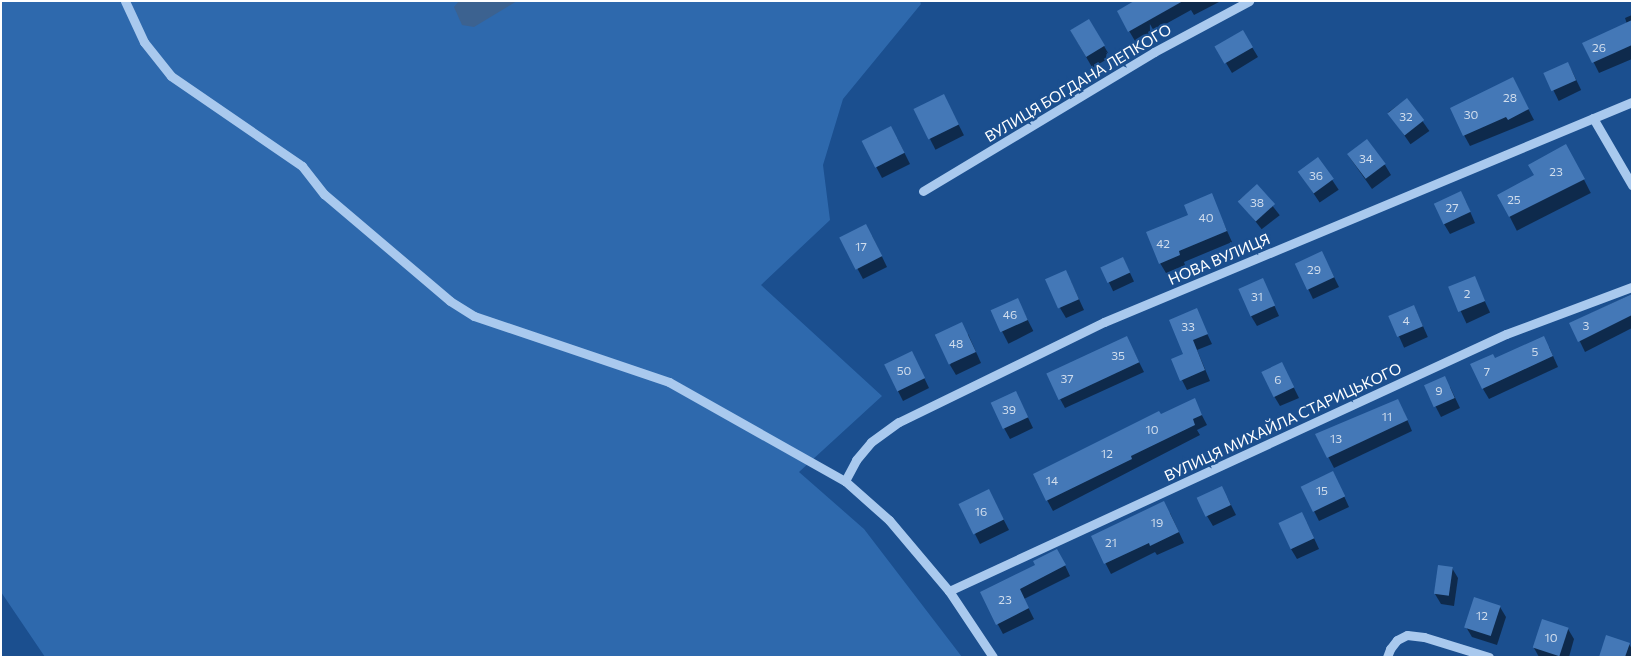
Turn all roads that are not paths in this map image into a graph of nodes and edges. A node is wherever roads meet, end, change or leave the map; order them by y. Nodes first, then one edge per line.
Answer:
1 (126, 1) edge
2 (1249, 1) edge
3 (1632, 102) edge
4 (1593, 118) junction
5 (1632, 185) edge
6 (922, 191) dead end
7 (1632, 287) edge
8 (845, 481) junction
9 (949, 591) junction
10 (993, 657) edge
11 (1387, 657) edge
12 (1489, 657) edge

1 - 8 street
2 - 6 street, ВУЛИЦЯ БОГДАНА ЛЕПКОГО
3 - 4 street, НОВА ВУЛИЦЯ
4 - 5 street
4 - 8 street, НОВА ВУЛИЦЯ
7 - 9 street, ВУЛИЦЯ МИХАЙЛА СТАРИЦЬКОГО
8 - 9 street
9 - 10 street
11 - 12 street

